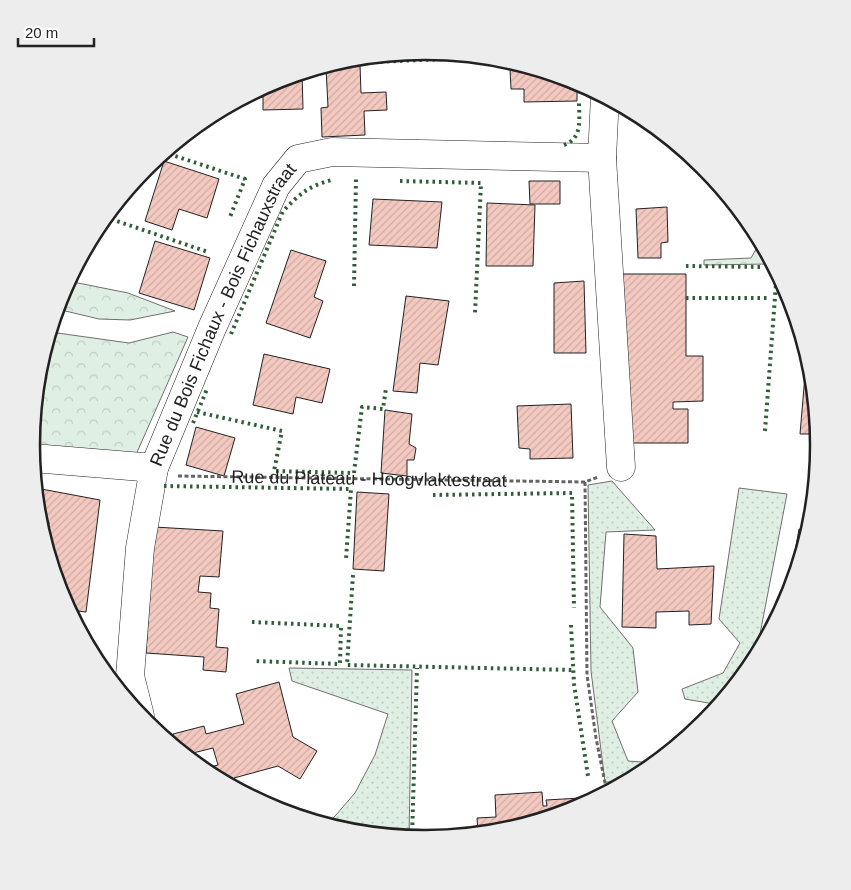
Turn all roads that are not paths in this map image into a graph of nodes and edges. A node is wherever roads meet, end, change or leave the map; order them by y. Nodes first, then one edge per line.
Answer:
1 (605, 104) edge
2 (602, 158) junction
3 (41, 459) edge
4 (622, 467) road end
5 (154, 468) junction
6 (136, 699) edge

1 - 2 street
2 - 4 street
2 - 5 street, Rue du Bois Fichaux - Bois Fichauxstraat
3 - 5 street
5 - 6 street, Rue du Bois Fichaux - Bois Fichauxstraat

